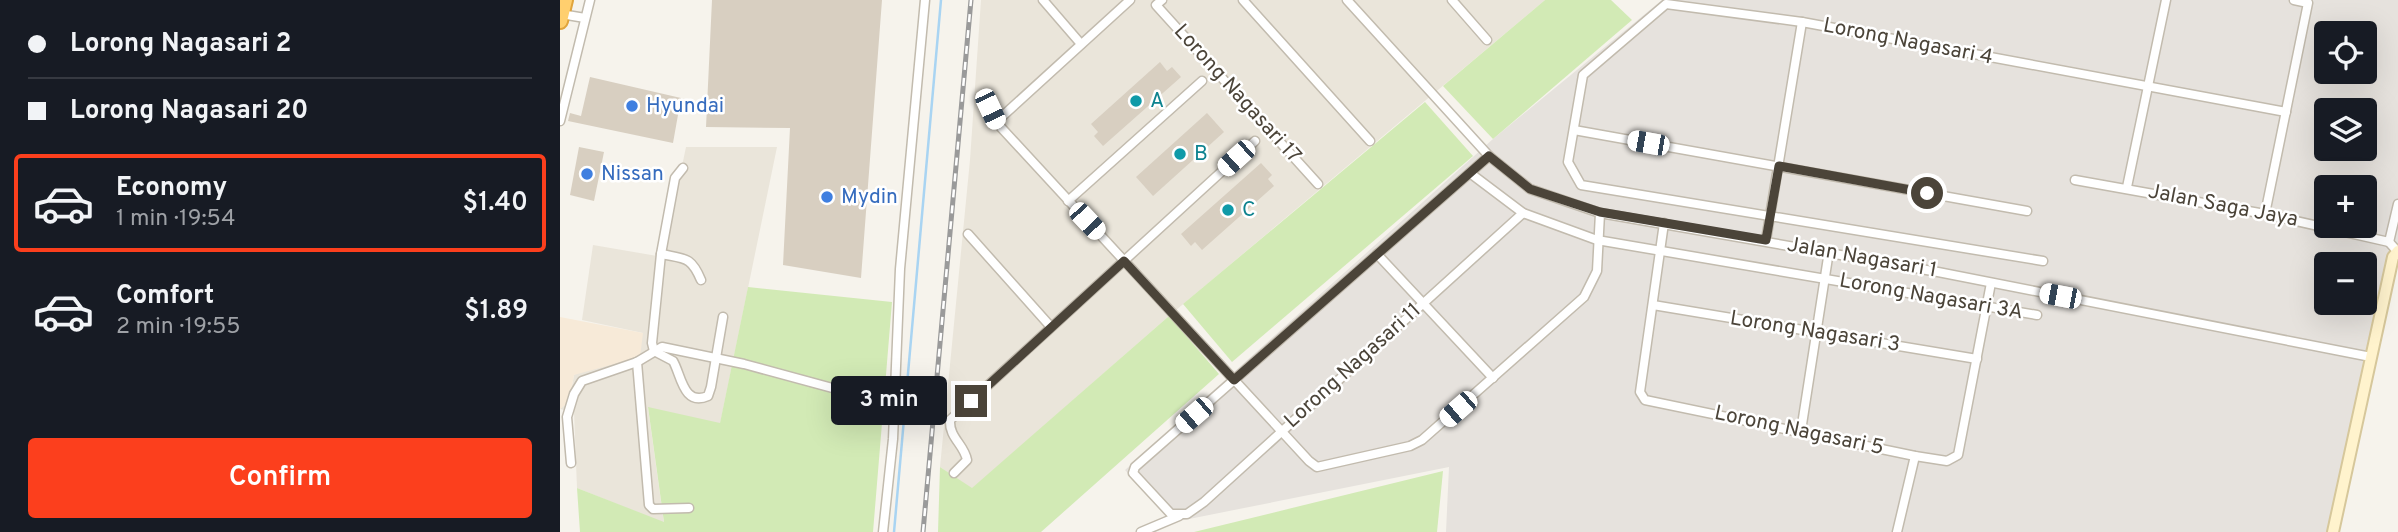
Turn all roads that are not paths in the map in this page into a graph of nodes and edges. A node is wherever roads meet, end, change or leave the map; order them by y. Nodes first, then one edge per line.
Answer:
1 (590, 0) edge
2 (925, 0) edge
3 (1043, 0) edge
4 (1130, 0) edge
5 (1243, 0) edge
6 (1347, 0) edge
7 (1452, 0) edge
8 (2165, 0) edge
9 (2294, 0) edge
10 (1159, 3) edge
11 (562, 12) edge
12 (585, 18) junction
13 (1802, 22) junction
14 (1488, 40) dead end
15 (1081, 44) junction
16 (1202, 81) dead end
17 (2148, 86) junction
18 (990, 109) dead end
19 (2286, 112) junction
20 (560, 121) edge
21 (996, 122) junction
22 (1574, 130) junction
23 (1255, 141) dead end
24 (1370, 141) dead end
25 (1489, 156) junction
26 (1779, 166) junction
27 (683, 168) dead end
28 (1470, 173) junction
29 (2075, 180) dead end
30 (1318, 184) dead end
31 (2127, 187) junction
32 (1068, 201) junction
33 (2398, 204) edge
34 (2027, 211) dead end
35 (1600, 212) junction
36 (1523, 214) junction
37 (2266, 214) junction
38 (1770, 216) junction
39 (1664, 223) junction
40 (968, 233) dead end
41 (1597, 240) junction
42 (1766, 240) junction
43 (2395, 248) edge
44 (1829, 251) junction
45 (1661, 252) junction
46 (661, 254) junction
47 (1377, 254) junction
48 (1124, 261) junction
49 (2043, 261) dead end
50 (1825, 279) junction
51 (701, 280) dead end
52 (1991, 283) junction
53 (1423, 303) junction
54 (1653, 305) junction
55 (1987, 307) junction
56 (2037, 315) dead end
57 (723, 317) dead end
58 (1051, 327) junction
59 (1816, 332) junction
60 (654, 351) junction
61 (2371, 357) junction
62 (718, 358) junction
63 (1977, 359) junction
64 (637, 362) junction
65 (1493, 378) junction
66 (1234, 380) junction
67 (895, 405) junction
68 (564, 416) edge
69 (1801, 430) junction
70 (1281, 431) junction
71 (1915, 456) junction
72 (571, 463) dead end
73 (954, 473) dead end
74 (689, 508) dead end
75 (1181, 515) junction
76 (883, 532) edge
77 (1142, 532) edge
78 (1897, 532) edge
79 (2333, 532) edge

1 - 12 street
2 - 67 street
3 - 15 street
4 - 15 street
5 - 24 street
6 - 25 street, Jalan Nagasari 1
7 - 14 street
8 - 17 street
9 - 19 street
10 - 30 street, Lorong Nagasari 17
11 - 12 street
12 - 20 street
13 - 17 street, Lorong Nagasari 4
13 - 22 street, Lorong Nagasari 4
13 - 26 street
15 - 21 street
16 - 32 street
17 - 19 street, Lorong Nagasari 4
17 - 31 street
18 - 21 street
19 - 37 street
21 - 32 street
22 - 26 street
22 - 38 street
23 - 48 street
25 - 28 street
25 - 35 street, Jalan Nagasari 1
26 - 34 street
26 - 38 street
27 - 46 street
28 - 36 street, Jalan Nagasari 1
28 - 47 street
29 - 31 street, Jalan Saga Jaya
31 - 37 street, Jalan Saga Jaya
32 - 48 street
33 - 43 street
35 - 39 street, Jalan Nagasari 1
35 - 41 street
36 - 41 street, Jalan Nagasari 1
36 - 53 street, Lorong Nagasari 11
37 - 43 street, Jalan Saga Jaya
38 - 42 street
38 - 49 street
39 - 42 street, Jalan Nagasari 1
39 - 45 street
40 - 58 street
41 - 45 street, Jalan Nagasari 1
41 - 65 street
42 - 44 street, Jalan Nagasari 1
43 - 61 street
44 - 50 street
44 - 52 street, Jalan Nagasari 1
45 - 50 street, Jalan Nagasari 1
45 - 54 street
46 - 51 street
46 - 60 street
47 - 53 street
47 - 66 street
48 - 58 street
48 - 66 street
50 - 55 street, Lorong Nagasari 3A
50 - 59 street
52 - 55 street
52 - 61 street, Jalan Nagasari 1
53 - 65 street
53 - 70 street, Lorong Nagasari 11
54 - 59 street, Lorong Nagasari 3
54 - 69 street, Lorong Nagasari 5
55 - 56 street, Lorong Nagasari 3A
55 - 63 street
57 - 62 street
58 - 73 street
59 - 63 street, Lorong Nagasari 3
59 - 69 street
60 - 62 street
60 - 62 street
60 - 64 street
61 - 79 street
62 - 67 street
63 - 71 street, Lorong Nagasari 5
64 - 68 street
64 - 74 street
65 - 70 street
66 - 70 street
66 - 75 street
67 - 76 street
68 - 72 street
69 - 71 street, Lorong Nagasari 5
70 - 75 street, Lorong Nagasari 11
71 - 78 street
75 - 77 street, Lorong Nagasari 11

